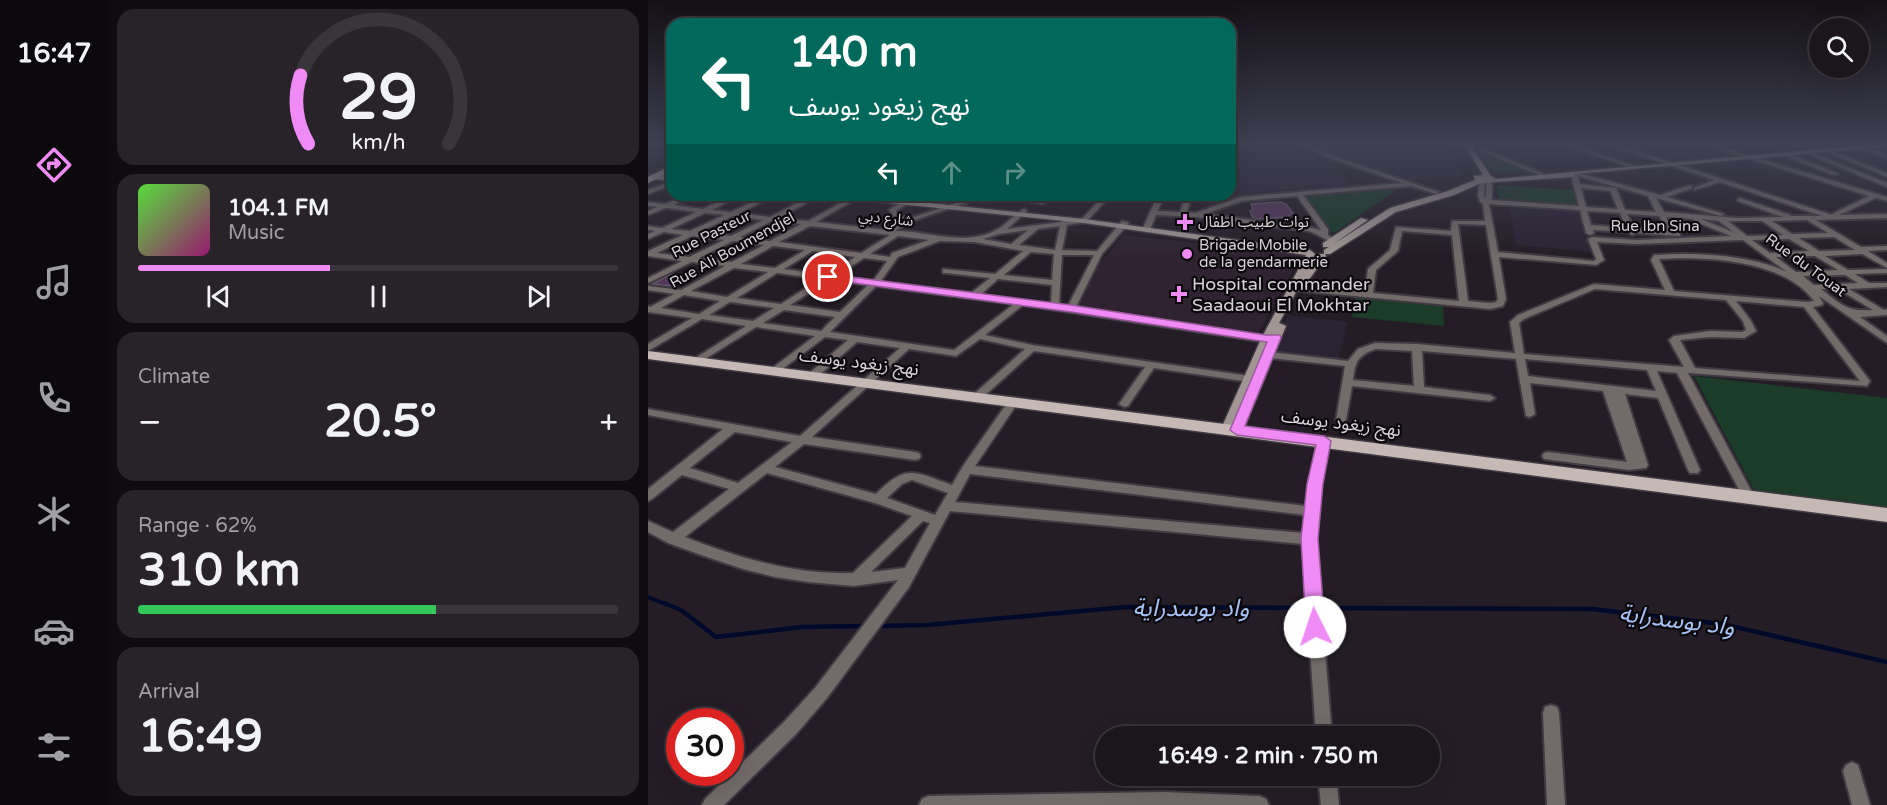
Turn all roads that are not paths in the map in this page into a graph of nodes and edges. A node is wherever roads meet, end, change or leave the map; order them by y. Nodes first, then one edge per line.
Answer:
1 (666, 182) edge
2 (1403, 182) edge
3 (1475, 182) edge
4 (1478, 182) edge
5 (1484, 182) edge
6 (1576, 182) edge
7 (1606, 182) edge
8 (1715, 182) edge
9 (1725, 182) edge
10 (1830, 182) edge
11 (1885, 183) edge
12 (1410, 184) junction
13 (1576, 186) junction
14 (1850, 187) junction
15 (1613, 189) junction
16 (1637, 189) junction
17 (648, 192) edge
18 (1436, 192) junction
19 (1298, 193) junction
20 (1650, 194) junction
21 (1876, 195) junction
22 (1662, 197) junction
23 (1236, 198) edge
24 (1887, 199) edge
25 (1241, 200) junction
26 (1740, 200) dead end
27 (679, 201) edge
28 (726, 201) edge
29 (760, 201) edge
30 (806, 201) edge
31 (849, 201) edge
32 (892, 201) edge
33 (914, 201) edge
34 (924, 201) edge
35 (970, 201) edge
36 (1042, 201) edge
37 (1102, 201) edge
38 (1153, 201) edge
39 (1159, 201) edge
40 (1187, 201) edge
41 (1486, 202) junction
42 (905, 203) junction
43 (648, 204) edge
44 (657, 206) junction
45 (667, 206) junction
46 (956, 206) junction
47 (1583, 207) junction
48 (1622, 210) junction
49 (648, 211) edge
50 (706, 211) junction
51 (1021, 213) junction
52 (1154, 213) junction
53 (1660, 213) junction
54 (733, 214) junction
55 (1183, 214) junction
56 (1040, 215) junction
57 (1196, 215) junction
58 (1685, 216) junction
59 (1887, 216) edge
60 (1834, 217) junction
61 (1808, 218) junction
62 (770, 219) junction
63 (1084, 219) junction
64 (1721, 219) junction
65 (1794, 219) junction
66 (1738, 220) junction
67 (1765, 220) junction
68 (907, 221) junction
69 (1065, 222) junction
70 (810, 223) junction
71 (1489, 223) junction
72 (1123, 224) junction
73 (1143, 227) junction
74 (1588, 227) junction
75 (648, 228) edge
76 (1035, 228) junction
77 (664, 230) junction
78 (1630, 230) junction
79 (998, 232) junction
80 (1455, 232) junction
81 (893, 233) junction
82 (1672, 234) junction
83 (688, 235) junction
84 (1836, 235) junction
85 (1791, 236) junction
86 (648, 237) edge
87 (1722, 238) junction
88 (1744, 238) junction
89 (728, 239) junction
90 (940, 239) junction
91 (1329, 239) junction
92 (1592, 239) junction
93 (973, 240) junction
94 (1636, 242) junction
95 (769, 244) junction
96 (1012, 247) junction
97 (1887, 248) edge
98 (813, 249) junction
99 (1029, 250) junction
100 (1861, 251) junction
101 (1317, 252) junction
102 (1058, 253) junction
103 (1099, 253) junction
104 (648, 254) edge
105 (1494, 254) junction
106 (1817, 254) junction
107 (862, 255) junction
108 (1771, 255) junction
109 (690, 259) junction
110 (891, 259) junction
111 (733, 265) junction
112 (1887, 266) edge
113 (776, 270) junction
114 (946, 271) dead end
115 (1887, 271) edge
116 (1846, 272) junction
117 (1797, 274) junction
118 (996, 276) junction
119 (828, 277) junction
120 (648, 281) edge
121 (876, 282) junction
122 (1055, 283) junction
123 (1866, 285) junction
124 (1887, 285) edge
125 (1841, 286) junction
126 (1815, 287) junction
127 (648, 288) edge
128 (1294, 289) junction
129 (683, 292) junction
130 (1670, 292) junction
131 (1369, 295) junction
132 (973, 296) junction
133 (1729, 298) junction
134 (729, 299) junction
135 (1023, 302) junction
136 (1464, 303) junction
137 (1807, 305) junction
138 (781, 306) junction
139 (1055, 307) junction
140 (1071, 309) junction
141 (649, 310) edge
142 (1848, 312) junction
143 (1885, 313) edge
144 (841, 315) junction
145 (699, 317) junction
146 (751, 325) junction
147 (822, 335) junction
148 (979, 336) junction
149 (1270, 338) junction
150 (855, 339) junction
151 (1887, 340) edge
152 (906, 347) junction
153 (1417, 347) junction
154 (648, 348) edge
155 (1032, 348) junction
156 (648, 355) edge
157 (1269, 355) junction
158 (1518, 356) junction
159 (697, 361) junction
160 (1350, 364) junction
161 (1151, 366) junction
162 (1651, 368) junction
163 (1681, 370) junction
164 (774, 371) junction
165 (1692, 372) junction
166 (811, 377) junction
167 (1524, 379) junction
168 (1253, 380) junction
169 (1347, 382) junction
170 (865, 384) junction
171 (1613, 389) junction
172 (1419, 390) junction
173 (978, 396) junction
174 (1663, 396) junction
175 (1490, 398) dead end
176 (1014, 401) junction
177 (1124, 404) dead end
178 (648, 412) edge
179 (1530, 414) dead end
180 (1341, 420) dead end
181 (732, 428) junction
182 (1232, 430) junction
183 (802, 440) junction
184 (1324, 441) junction
185 (915, 456) dead end
186 (1548, 456) dead end
187 (766, 469) junction
188 (967, 469) junction
189 (681, 470) junction
190 (1694, 470) dead end
191 (740, 488) junction
192 (955, 491) junction
193 (648, 496) edge
194 (1748, 496) junction
195 (878, 499) junction
196 (946, 506) junction
197 (1312, 511) junction
198 (1887, 514) edge
199 (921, 515) junction
200 (938, 521) junction
201 (648, 526) edge
202 (673, 539) junction
203 (1310, 539) junction
204 (907, 578) junction
205 (854, 580) junction
206 (1551, 713) dead end
207 (1323, 726) edge
208 (1852, 771) dead end
209 (1328, 786) edge
210 (1088, 803) edge
211 (1163, 803) edge
212 (992, 804) edge
213 (711, 805) edge
214 (928, 805) edge
215 (1260, 805) edge
216 (1330, 805) edge
217 (1556, 805) edge
218 (1861, 805) edge

1 - 17 street
2 - 12 street
3 - 18 main road
4 - 101 main road
5 - 41 street
6 - 13 street
7 - 16 street
8 - 22 street
9 - 60 street
10 - 14 street
11 - 14 street
12 - 18 street
12 - 19 street
13 - 15 street
13 - 47 street
14 - 21 street
15 - 16 street
15 - 48 street
16 - 20 street
18 - 91 main road
19 - 25 street
19 - 91 street
20 - 22 street
20 - 53 street
21 - 24 street
21 - 60 street
22 - 66 street
23 - 25 street
25 - 57 street
26 - 65 street
27 - 45 street
28 - 50 street
29 - 54 street
30 - 62 street, Rue Pasteur
31 - 70 street, Rue Ali Boumendjel
32 - 42 main road
33 - 42 street
34 - 46 main road
35 - 46 street
36 - 56 street
37 - 63 street
38 - 73 street
39 - 52 street
40 - 55 street
41 - 47 street
41 - 71 street
42 - 46 main road
42 - 68 street
43 - 44 street, شارع دبي
44 - 45 street, شارع دبي
44 - 49 street
45 - 49 street
45 - 50 street, شارع دبي
46 - 51 main road
46 - 68 street
47 - 48 street
47 - 74 street
48 - 53 street
48 - 78 street
50 - 54 street, شارع دبي
50 - 77 street
51 - 56 main road
51 - 79 street
52 - 55 street
52 - 73 street
53 - 58 street
53 - 82 street
54 - 62 street, شارع دبي
54 - 83 street
55 - 57 street
56 - 63 main road
56 - 69 main road
57 - 91 street
58 - 64 street
58 - 88 street
59 - 60 street
60 - 61 street
61 - 65 street
61 - 84 street
62 - 70 street, شارع دبي
62 - 89 street, Rue Pasteur
63 - 69 main road
63 - 72 main road
64 - 66 street
64 - 88 street, Rue Ibn Sina
65 - 67 street
66 - 67 street
67 - 85 street
68 - 81 street
69 - 76 street, شارع دبي
69 - 102 street
70 - 81 street, شارع دبي
70 - 95 street, Rue Ali Boumendjel
71 - 80 street
71 - 105 street
72 - 73 main road
72 - 103 street
73 - 101 main road
74 - 78 street
74 - 92 street
75 - 77 street
76 - 79 street, شارع دبي
76 - 96 street
77 - 83 street
77 - 86 street
78 - 82 street
78 - 94 street
79 - 93 street, شارع دبي
80 - 131 street
80 - 136 street
81 - 90 street, شارع دبي
81 - 107 street
82 - 87 street
83 - 89 street
83 - 104 street
84 - 85 street
84 - 100 street
85 - 88 street
85 - 106 street
87 - 88 street, Rue Ibn Sina
87 - 94 street, Rue Ibn Sina
88 - 108 street, Rue du Touat
89 - 95 street
89 - 109 street, Rue Pasteur
90 - 93 street, شارع دبي
90 - 110 street
91 - 101 main road
92 - 94 street, Rue Ibn Sina
92 - 105 street, Rue Ibn Sina
93 - 96 street
95 - 98 street
95 - 111 street, Rue Ali Boumendjel
96 - 99 street
97 - 100 street
98 - 107 street
98 - 113 street
99 - 102 street
99 - 118 street
100 - 106 street
100 - 112 street
101 - 128 main road
102 - 103 street
102 - 122 street
103 - 140 street
104 - 109 street
105 - 136 street
106 - 108 street
106 - 116 street
107 - 110 street
107 - 119 street
108 - 117 street, Rue du Touat
109 - 111 street
109 - 120 street, Rue Pasteur
110 - 121 street
111 - 113 street
111 - 129 street, Rue Ali Boumendjel
113 - 119 street
113 - 134 street
114 - 118 street
115 - 116 street
116 - 117 street
116 - 123 street
117 - 126 street, Rue du Touat
118 - 122 street
118 - 132 street
119 - 121 street
119 - 138 street
121 - 132 street
121 - 144 street
122 - 139 street
123 - 124 street
123 - 125 street
125 - 126 street
125 - 143 street
126 - 142 street, Rue du Touat
127 - 129 street
128 - 131 street
128 - 149 main road
129 - 134 street
129 - 141 street, Rue Ali Boumendjel
130 - 133 street
130 - 137 street
130 - 158 street
131 - 136 street
132 - 135 street
133 - 137 street
133 - 165 street
134 - 138 street
134 - 145 street
135 - 139 street
135 - 148 street
137 - 165 street
138 - 144 street
138 - 146 street
139 - 140 street
140 - 149 street
141 - 145 street
142 - 143 street, Rue du Touat
142 - 151 street
144 - 147 street
145 - 146 street
145 - 154 street
146 - 147 street
146 - 159 street
147 - 150 street
147 - 164 street
148 - 152 street
148 - 155 street
149 - 157 main road
149 - 168 main road
150 - 152 street
150 - 166 street
152 - 170 street
153 - 158 street
153 - 160 street
153 - 172 street
155 - 161 street
155 - 173 street
156 - 159 main road, نهج زيغود يوسف
157 - 160 street
157 - 168 main road
158 - 162 street
158 - 167 street
159 - 164 main road, نهج زيغود يوسف
160 - 169 street
161 - 168 street
161 - 177 street
162 - 163 street
162 - 174 street
163 - 165 street
163 - 194 street
164 - 166 main road, نهج زيغود يوسف
166 - 170 main road, نهج زيغود يوسف
167 - 171 street
167 - 179 street
168 - 182 main road
169 - 172 street
169 - 180 street
170 - 173 main road, نهج زيغود يوسف
170 - 183 street
171 - 174 street
171 - 186 street
172 - 175 street
173 - 176 main road, نهج زيغود يوسف
174 - 190 street
176 - 182 main road, نهج زيغود يوسف
176 - 188 street
178 - 181 street
181 - 183 street
181 - 189 street
182 - 184 main road, نهج زيغود يوسف
183 - 185 street
183 - 187 street
184 - 194 main road, نهج زيغود يوسف
184 - 197 street
187 - 191 street
187 - 195 street
188 - 192 street
188 - 197 street
189 - 191 street
189 - 193 street
191 - 202 street
192 - 195 street
192 - 196 street
194 - 198 main road, نهج زيغود يوسف
195 - 199 street
196 - 200 street
196 - 203 street
197 - 203 street
199 - 200 street
199 - 205 street
200 - 204 street
201 - 202 street
202 - 205 street
203 - 207 street
204 - 205 street
204 - 213 street
206 - 217 street
208 - 218 street
209 - 216 street
210 - 211 street
210 - 212 street
211 - 215 street
212 - 214 street

